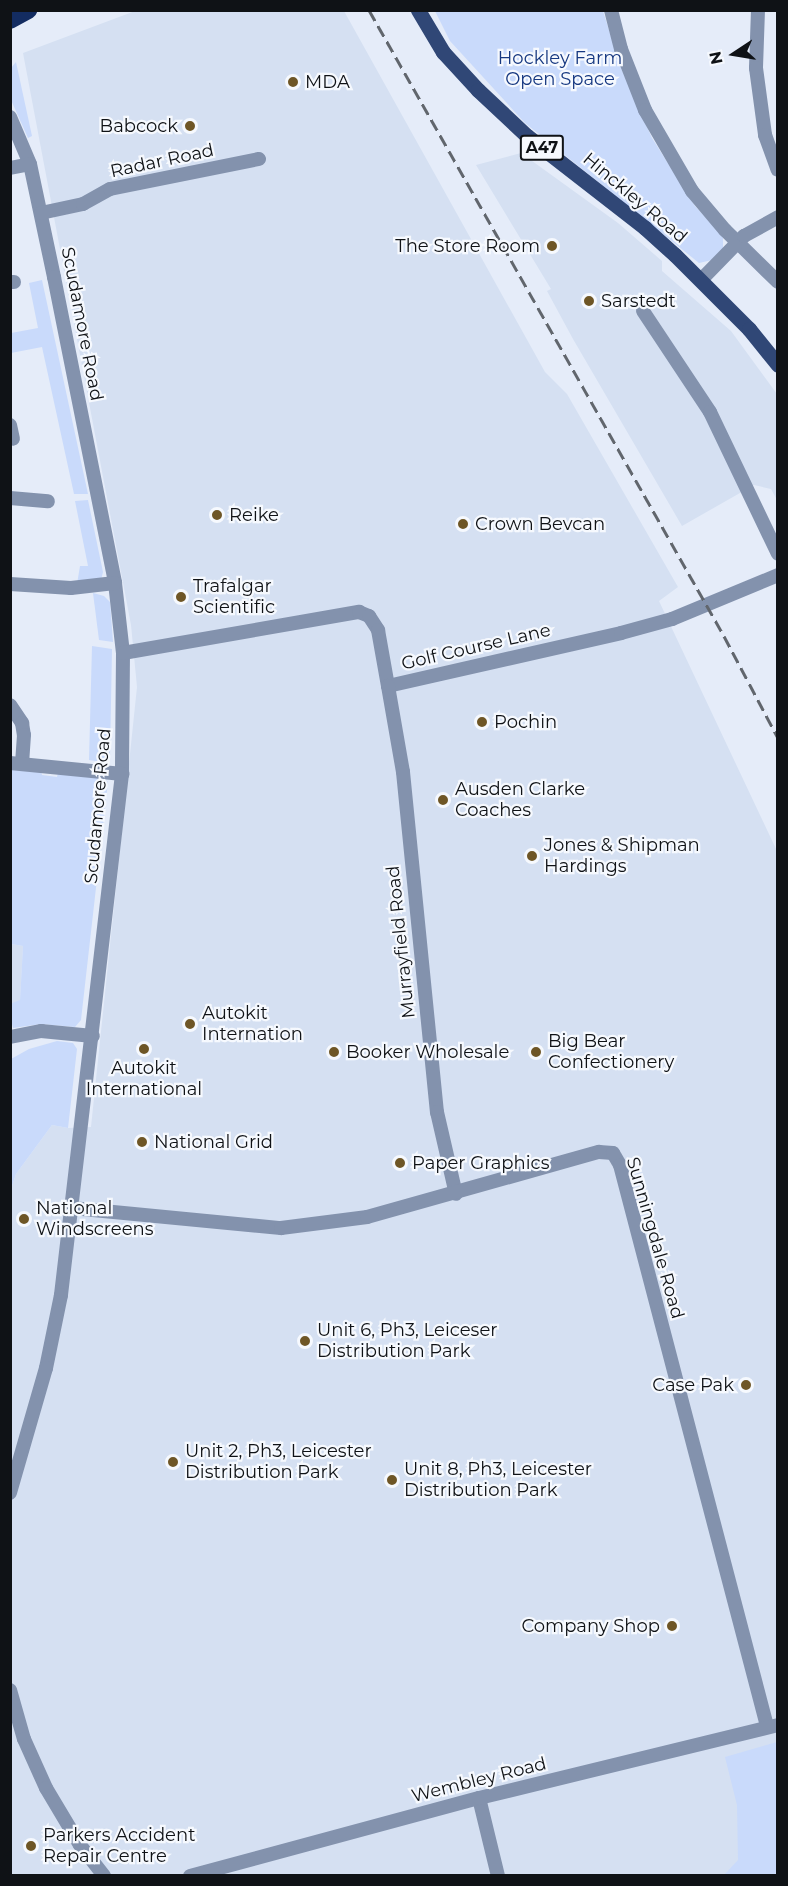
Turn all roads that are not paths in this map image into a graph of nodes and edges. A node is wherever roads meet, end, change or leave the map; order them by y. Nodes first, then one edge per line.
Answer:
1 (28, 10) edge
2 (418, 10) edge
3 (611, 10) edge
4 (758, 10) edge
5 (10, 20) edge
6 (11, 122) edge
7 (259, 159) dead end
8 (30, 164) junction
9 (10, 168) edge
10 (777, 170) edge
11 (41, 213) junction
12 (777, 217) edge
13 (738, 243) junction
14 (701, 280) junction
15 (777, 282) edge
16 (644, 311) dead end
17 (777, 365) edge
18 (10, 498) edge
19 (48, 501) dead end
20 (777, 554) edge
21 (777, 575) edge
22 (115, 583) junction
23 (10, 584) edge
24 (123, 653) junction
25 (388, 686) junction
26 (10, 705) edge
27 (16, 763) edge
28 (122, 774) junction
29 (93, 1036) junction
30 (10, 1037) edge
31 (456, 1194) junction
32 (72, 1208) junction
33 (10, 1493) edge
34 (10, 1690) edge
35 (772, 1725) edge
36 (479, 1798) junction
37 (104, 1875) edge
38 (190, 1875) edge
39 (498, 1875) edge

1 - 5 highway
2 - 14 main road, Hinckley Road / A47
3 - 13 street
4 - 10 street
6 - 8 street, Scudamore Road
7 - 11 street, Radar Road
8 - 9 street
8 - 11 street, Scudamore Road
11 - 22 street, Scudamore Road
12 - 13 street
13 - 14 street
13 - 15 street
14 - 17 main road, Hinckley Road / A47
16 - 20 street
18 - 19 street
21 - 25 street, Golf Course Lane
22 - 23 street
22 - 24 street, Scudamore Road
24 - 25 street, Golf Course Lane
24 - 28 street, Scudamore Road
25 - 31 street, Murrayfield Road
26 - 27 street
27 - 28 street
28 - 29 street, Scudamore Road
29 - 30 street
29 - 32 street, Scudamore Road
31 - 32 street, Sunningdale Road
31 - 35 street, Sunningdale Road
32 - 33 street, Scudamore Road
34 - 37 street
35 - 36 street, Wembley Road
36 - 38 street, Wembley Road
36 - 39 street

